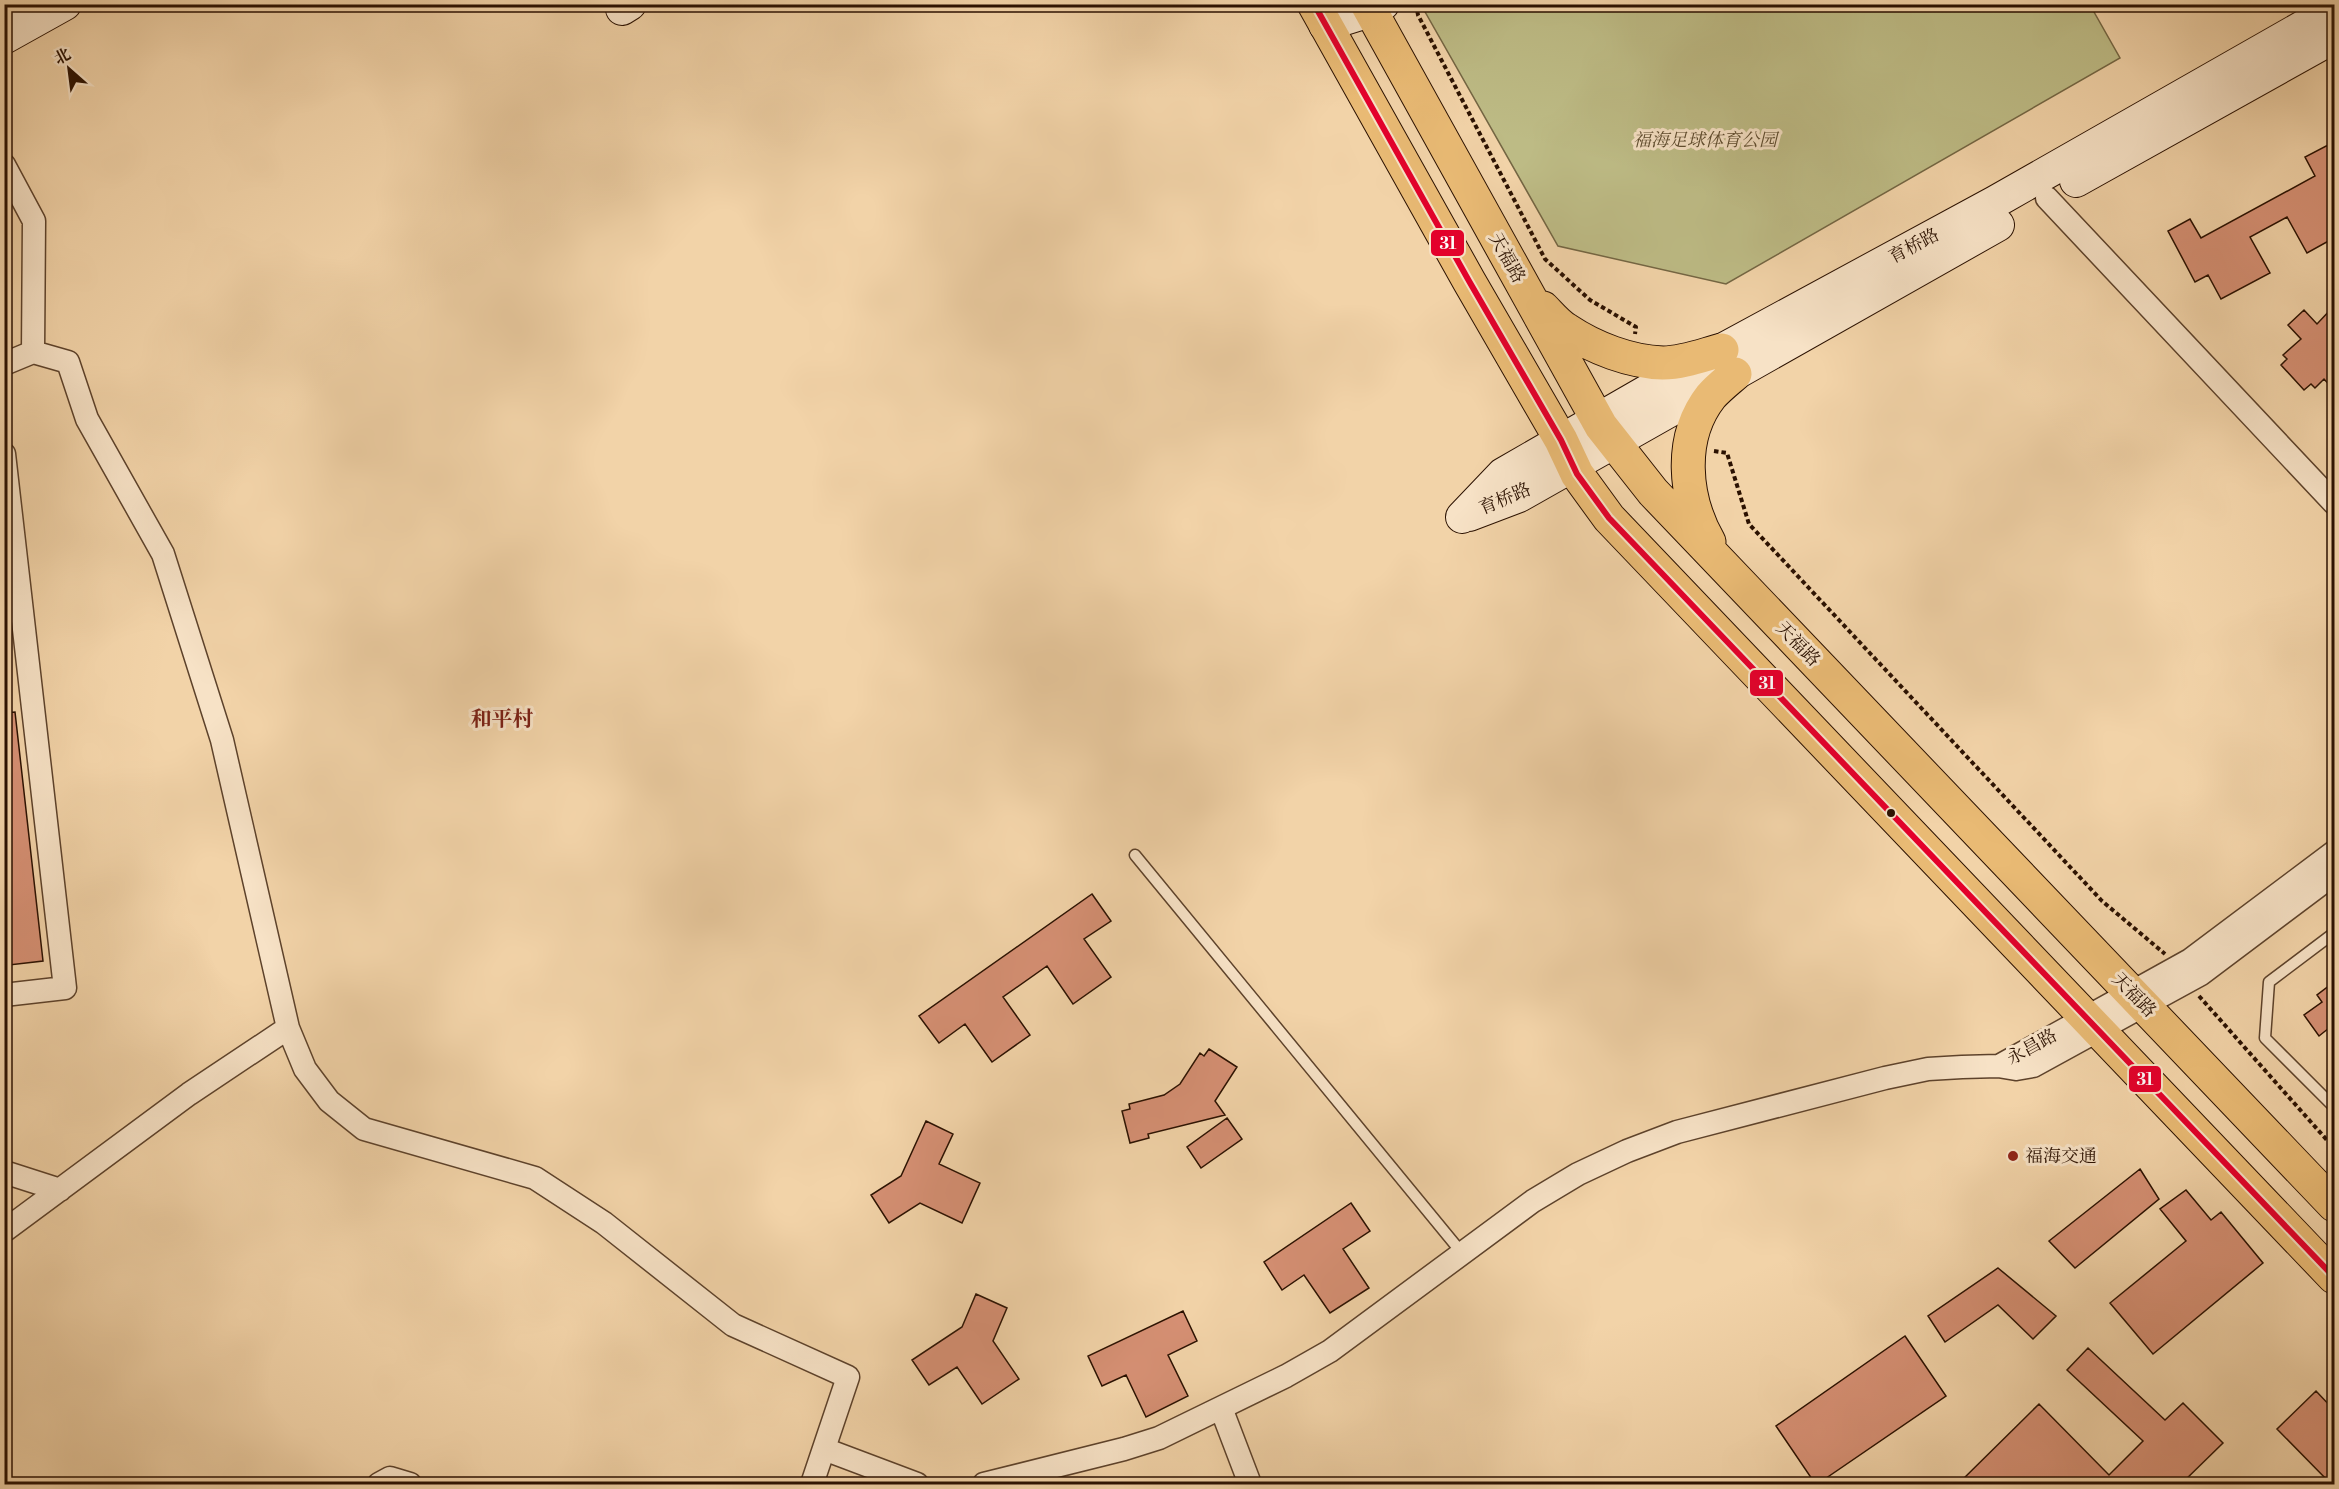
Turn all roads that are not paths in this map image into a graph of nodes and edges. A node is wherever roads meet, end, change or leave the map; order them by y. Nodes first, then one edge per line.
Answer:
1 (17, 4) edge
2 (65, 4) edge
3 (1351, 9) edge
4 (2334, 9) edge
5 (4, 11) edge
6 (2334, 37) edge
7 (4, 38) edge
8 (4, 165) edge
9 (2047, 198) junction
10 (1519, 280) junction
11 (33, 352) junction
12 (1728, 362) junction
13 (4, 364) edge
14 (1606, 431) junction
15 (1567, 453) junction
16 (4, 454) edge
17 (2334, 503) edge
18 (1722, 564) junction
19 (2334, 852) edge
20 (1135, 855) dead end
21 (2334, 874) edge
22 (2334, 933) edge
23 (2184, 974) junction
24 (4, 995) edge
25 (2138, 999) junction
26 (2092, 1024) junction
27 (288, 1028) junction
28 (2334, 1107) edge
29 (4, 1172) edge
30 (60, 1190) junction
31 (2334, 1205) edge
32 (4, 1231) edge
33 (1462, 1253) junction
34 (2334, 1278) edge
35 (1221, 1408) junction
36 (824, 1449) junction
37 (379, 1485) edge
38 (410, 1485) edge
39 (812, 1485) edge
40 (917, 1485) edge
41 (984, 1485) edge
42 (1250, 1485) edge

1 - 5 street
2 - 7 street
3 - 10 main road, 天福路
3 - 15 main road, 天福路
4 - 12 street, 育桥路
6 - 9 street, 育桥路
8 - 11 street
9 - 12 street, 育桥路
9 - 17 street
10 - 12 main road
10 - 14 main road, 天福路
11 - 13 street
11 - 27 street
12 - 14 street, 育桥路
12 - 18 main road
14 - 15 street, 育桥路
14 - 18 main road, 天福路
15 - 26 main road, 天福路
16 - 24 street
18 - 25 main road, 天福路
19 - 23 street, 永昌路
20 - 33 lane
21 - 23 street, 永昌路
22 - 28 lane
23 - 25 street, 永昌路
25 - 26 street, 永昌路
25 - 31 main road, 天福路
26 - 33 street, 永昌路
26 - 34 main road, 天福路
27 - 30 street
27 - 36 street
29 - 30 street
30 - 32 street
33 - 35 street
35 - 41 street
35 - 42 street
36 - 39 street
36 - 40 street
37 - 38 street

